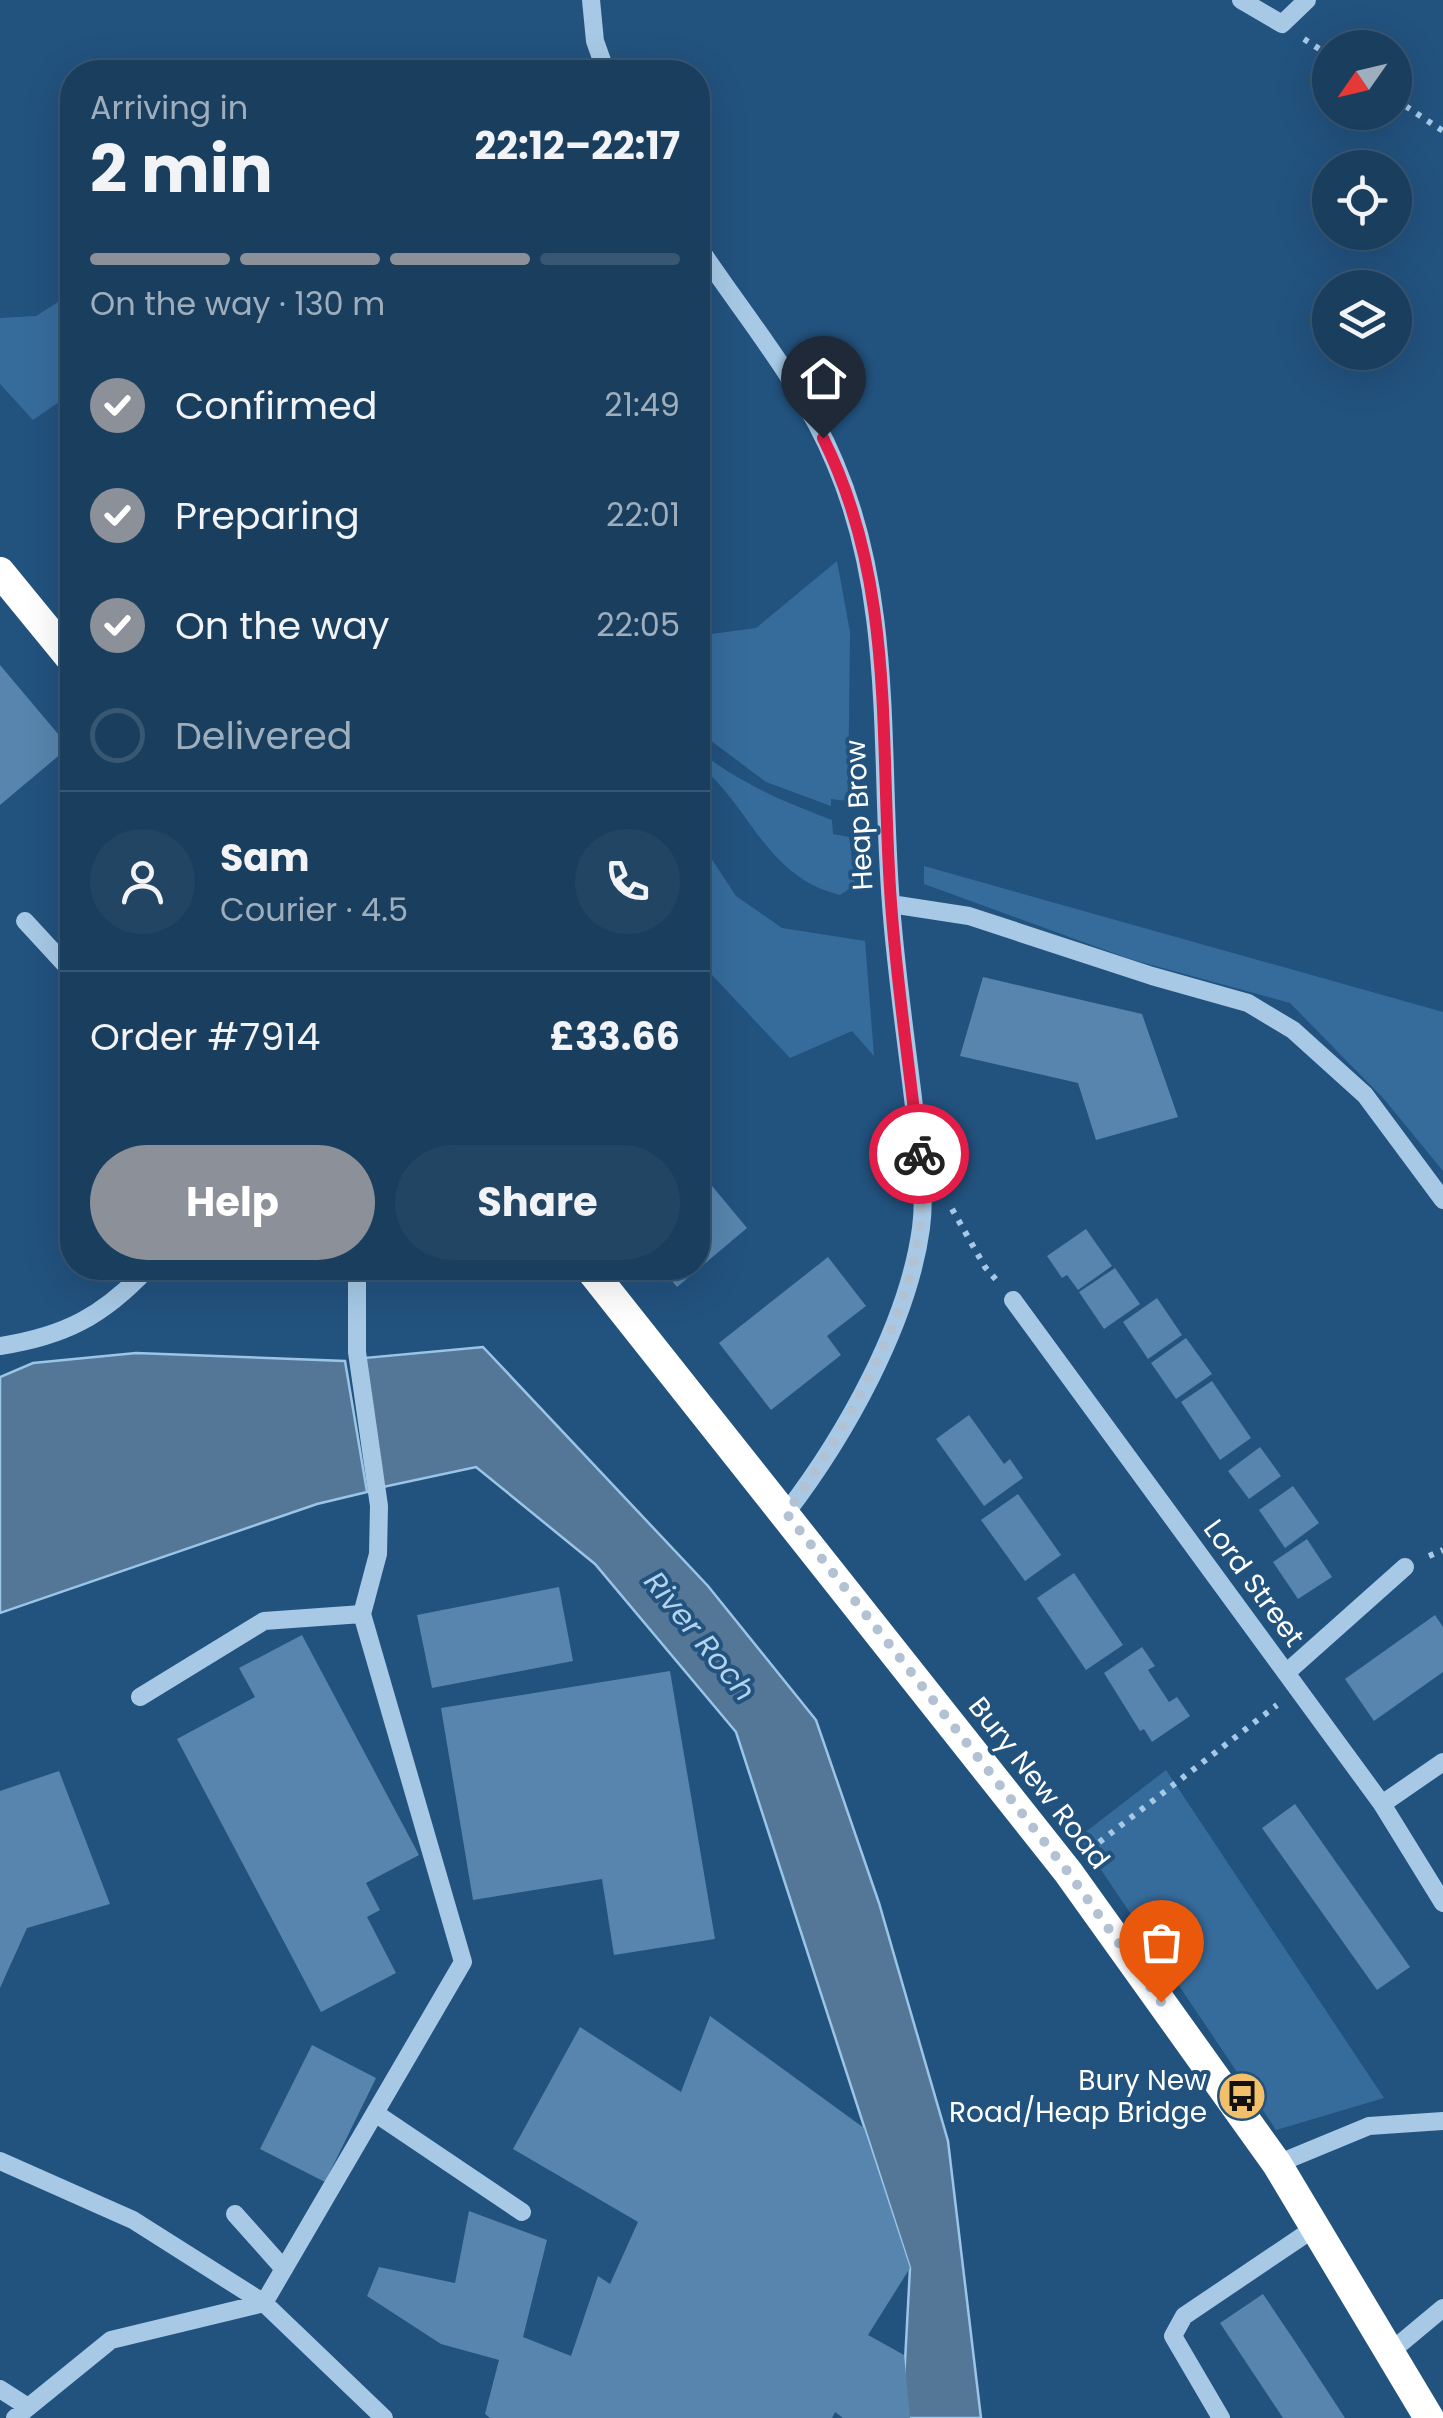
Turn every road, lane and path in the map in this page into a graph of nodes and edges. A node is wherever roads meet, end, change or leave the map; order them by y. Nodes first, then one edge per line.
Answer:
1 (591, 0) edge
2 (1241, 0) edge
3 (1308, 0) edge
4 (602, 60) edge
5 (1412, 110) edge
6 (1443, 131) edge
7 (710, 263) edge
8 (0, 572) edge
9 (60, 645) edge
10 (891, 904) junction
11 (25, 921) dead end
12 (60, 959) edge
13 (944, 1194) dead end
14 (1443, 1200) edge
15 (135, 1280) edge
16 (357, 1280) edge
17 (599, 1280) edge
18 (1013, 1300) joint
19 (0, 1346) edge
20 (786, 1513) junction
21 (1405, 1567) dead end
22 (362, 1614) junction
23 (1286, 1673) junction
24 (1298, 1689) junction
25 (140, 1697) dead end
26 (1443, 1762) edge
27 (1382, 1804) junction
28 (1068, 1872) junction
29 (1443, 1903) edge
30 (375, 2113) junction
31 (1443, 2121) edge
32 (0, 2161) edge
33 (1277, 2164) junction
34 (522, 2212) dead end
35 (235, 2214) dead end
36 (1316, 2227) junction
37 (284, 2269) junction
38 (264, 2302) junction
39 (1443, 2308) edge
40 (1389, 2353) junction
41 (0, 2389) edge
42 (22, 2413) edge
43 (384, 2418) edge
44 (1221, 2418) edge
45 (1429, 2418) edge

1 - 4 street
2 - 3 street
5 - 6 path
7 - 10 street, Heap Brow
8 - 9 highway
10 - 14 street
10 - 20 street, Heap Brow
11 - 12 street
13 - 18 path
15 - 19 street
16 - 22 street
17 - 20 highway, Bury New Road
18 - 23 street, Lord Street
20 - 28 highway, Bury New Road
21 - 23 street
22 - 25 street
22 - 30 street
23 - 24 street, Lord Street
24 - 27 street, Lord Street
24 - 28 path
26 - 27 street
27 - 29 street, Lord Street
28 - 33 highway, Bury New Road
30 - 34 street
30 - 37 street
31 - 33 street
32 - 38 street
33 - 36 highway, Bury New Road
35 - 37 street
36 - 40 highway, Bury New Road
36 - 44 street
37 - 38 street
38 - 42 street
38 - 43 street
39 - 40 street
40 - 45 highway, Bury New Road
41 - 42 street

